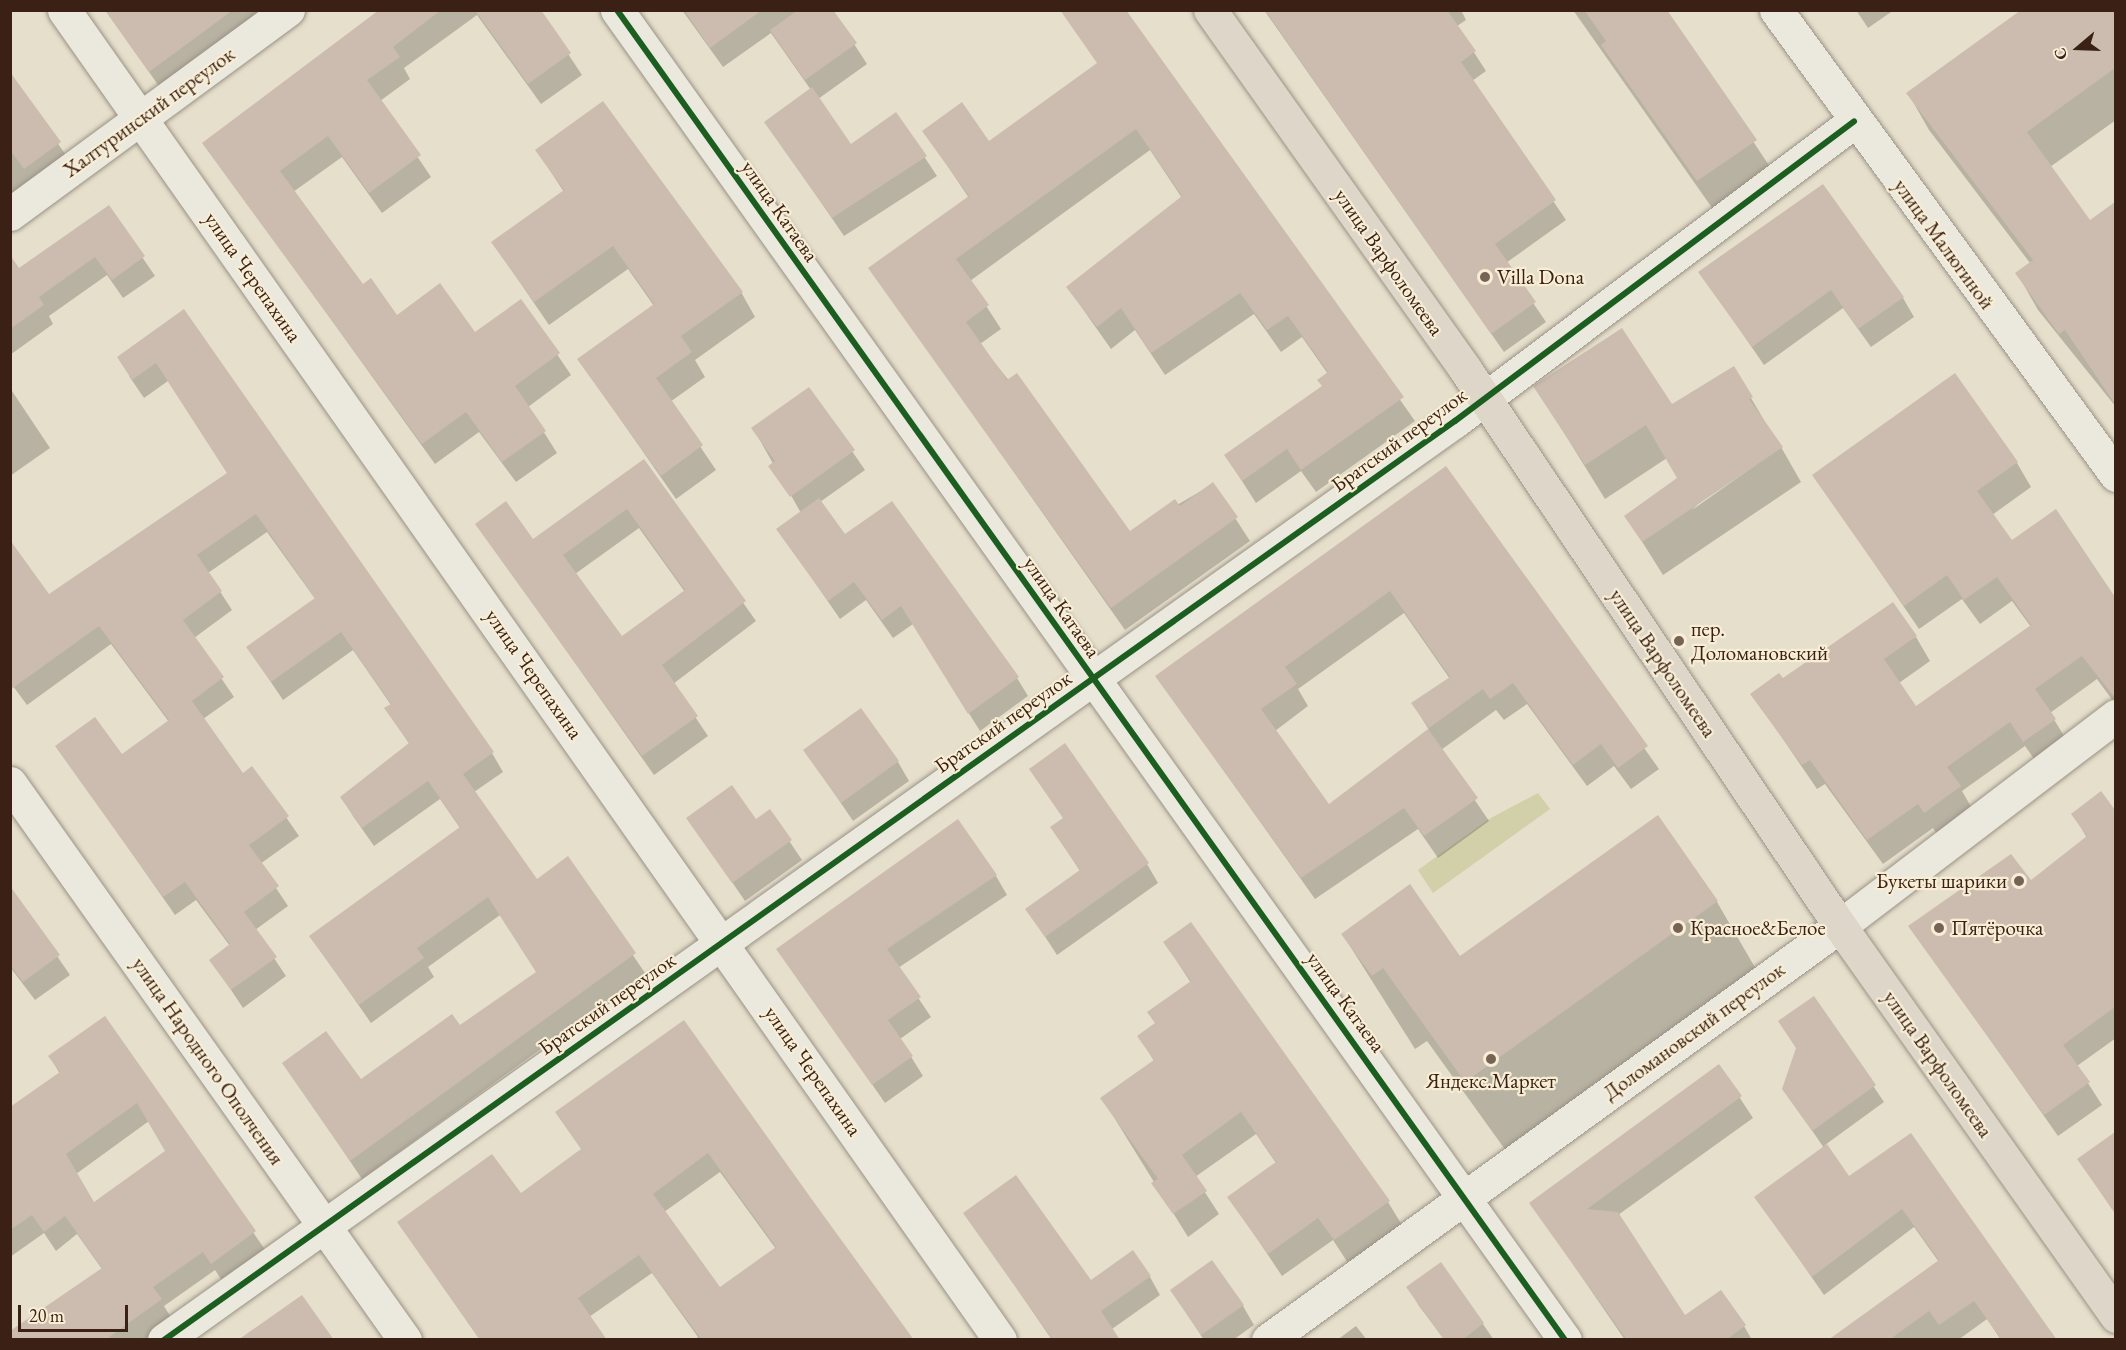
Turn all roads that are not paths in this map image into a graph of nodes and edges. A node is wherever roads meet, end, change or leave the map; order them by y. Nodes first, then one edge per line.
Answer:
1 (64, 10) edge
2 (288, 10) edge
3 (617, 10) edge
4 (1210, 10) edge
5 (1776, 10) edge
6 (141, 119) junction
7 (1854, 121) junction
8 (10, 214) edge
9 (1485, 399) junction
10 (2115, 475) edge
11 (1093, 678) junction
12 (2115, 716) edge
13 (10, 783) edge
14 (1840, 926) junction
15 (723, 942) junction
16 (1464, 1197) junction
17 (324, 1225) junction
18 (2115, 1316) edge
19 (164, 1340) edge
20 (405, 1340) edge
21 (1000, 1340) edge
22 (1268, 1340) edge
23 (1565, 1340) edge

1 - 6 street, улица Черепахина
2 - 6 street, Халтуринский переулок
3 - 11 street, улица Катаева
4 - 9 main road, улица Варфоломеева
5 - 7 street, улица Малюгиной
6 - 8 street, Халтуринский переулок
6 - 15 street, улица Черепахина
7 - 9 street, Братский переулок
7 - 10 street, улица Малюгиной
9 - 11 street, Братский переулок
9 - 14 main road, улица Варфоломеева
11 - 15 street, Братский переулок
11 - 16 street, улица Катаева
12 - 14 street, Доломановский переулок
13 - 17 street, улица Народного Ополчения
14 - 16 street, Доломановский переулок
14 - 18 main road, улица Варфоломеева
15 - 17 street, Братский переулок
15 - 21 street, улица Черепахина
16 - 22 street, Доломановский переулок
16 - 23 street, улица Катаева
17 - 19 street, Братский переулок
17 - 20 street, улица Народного Ополчения

